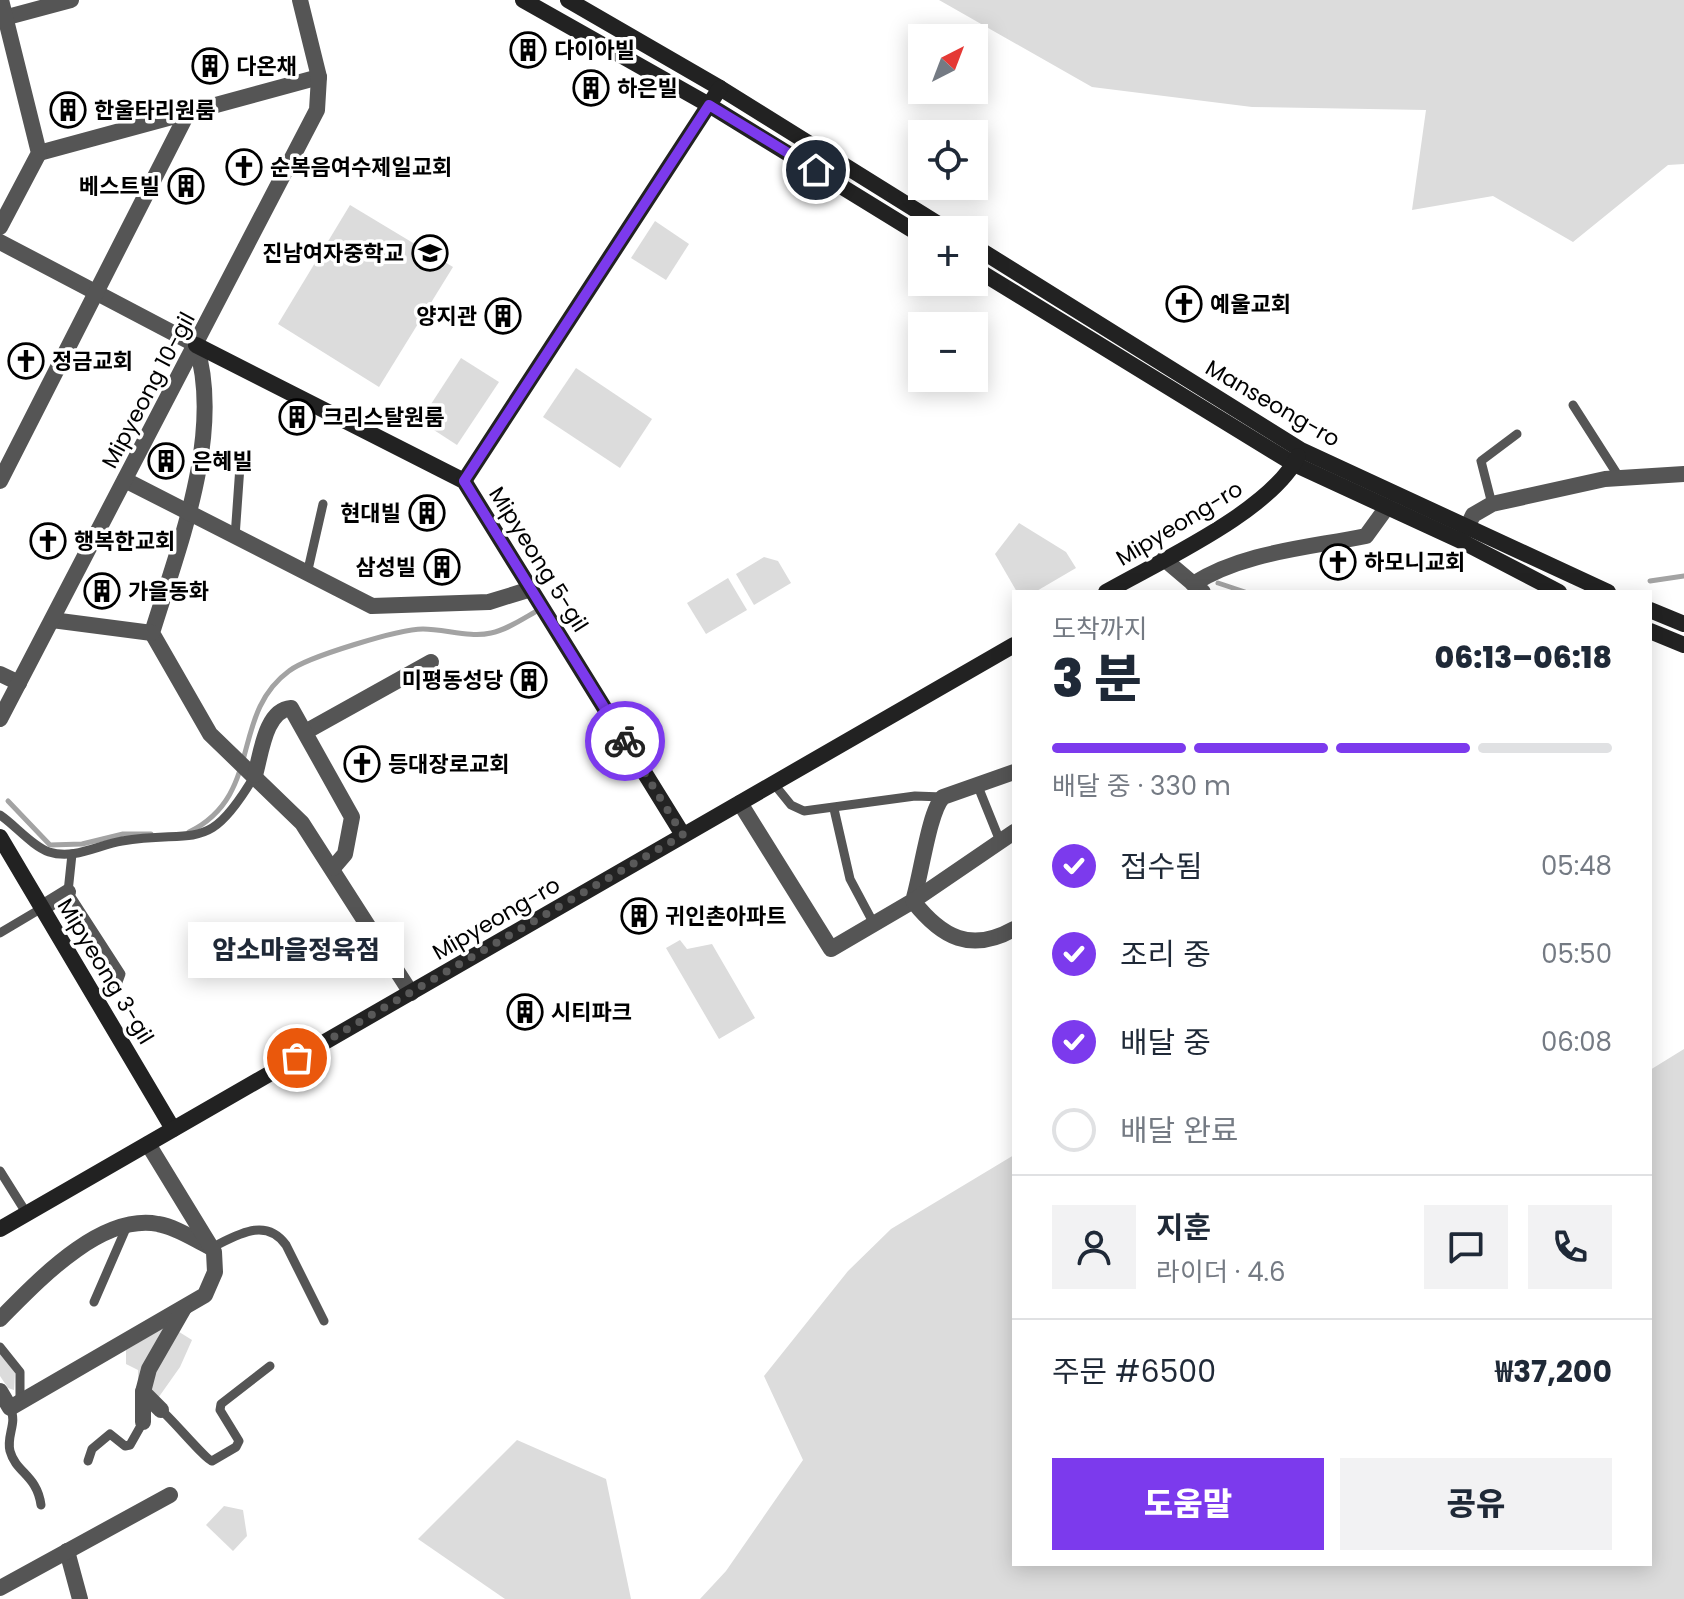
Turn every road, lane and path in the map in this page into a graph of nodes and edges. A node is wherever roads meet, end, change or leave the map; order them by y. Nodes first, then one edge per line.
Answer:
1 (1, 0) edge
2 (71, 0) edge
3 (300, 0) edge
4 (523, 0) edge
5 (568, 0) edge
6 (2, 18) edge
7 (319, 77) junction
8 (720, 88) junction
9 (709, 105) junction
10 (188, 112) junction
11 (39, 153) junction
12 (926, 216) edge
13 (0, 227) edge
14 (908, 227) edge
15 (0, 242) edge
16 (988, 255) edge
17 (988, 276) edge
18 (96, 292) junction
19 (196, 345) junction
20 (1573, 405) dead end
21 (1517, 434) dead end
22 (1298, 457) junction
23 (240, 466) dead end
24 (1684, 474) edge
25 (1619, 477) junction
26 (125, 480) junction
27 (0, 481) edge
28 (464, 481) junction
29 (323, 504) dead end
30 (1492, 504) junction
31 (1387, 507) junction
32 (189, 514) junction
33 (1464, 533) junction
34 (235, 537) junction
35 (1164, 559) junction
36 (307, 574) junction
37 (1565, 574) junction
38 (531, 589) junction
39 (1197, 589) edge
40 (1110, 590) edge
41 (1555, 590) edge
42 (1559, 590) edge
43 (1603, 590) edge
44 (1652, 611) edge
45 (52, 620) junction
46 (1684, 624) edge
47 (1652, 632) edge
48 (152, 633) junction
49 (1684, 645) edge
50 (1012, 646) edge
51 (431, 662) dead end
52 (0, 674) edge
53 (19, 683) junction
54 (0, 719) edge
55 (307, 731) junction
56 (252, 773) junction
57 (1012, 773) edge
58 (774, 784) junction
59 (977, 784) junction
60 (943, 797) junction
61 (740, 803) junction
62 (834, 809) junction
63 (0, 815) edge
64 (683, 835) junction
65 (0, 837) edge
66 (1007, 837) edge
67 (5, 854) edge
68 (72, 854) junction
69 (333, 868) junction
70 (68, 892) junction
71 (913, 901) junction
72 (42, 908) junction
73 (874, 924) junction
74 (1012, 930) edge
75 (0, 933) edge
76 (411, 993) junction
77 (95, 996) junction
78 (173, 1129) junction
79 (148, 1144) junction
80 (0, 1171) edge
81 (27, 1214) junction
82 (127, 1226) junction
83 (0, 1229) edge
84 (211, 1248) junction
85 (94, 1302) dead end
86 (185, 1306) junction
87 (0, 1319) edge
88 (324, 1321) dead end
89 (0, 1347) edge
90 (270, 1366) dead end
91 (0, 1391) edge
92 (143, 1392) junction
93 (10, 1408) edge
94 (161, 1410) joint
95 (143, 1422) joint
96 (88, 1461) dead end
97 (170, 1495) dead end
98 (41, 1505) dead end
99 (67, 1551) junction
100 (0, 1588) edge
101 (80, 1599) edge

1 - 6 street
2 - 6 street
3 - 7 street, Mipyeong 10-gil
4 - 9 street
5 - 8 street
6 - 11 street
7 - 10 street
7 - 19 street, Mipyeong 10-gil
8 - 9 street
8 - 12 street
9 - 14 street
9 - 28 street
10 - 11 street
10 - 18 street
11 - 13 street
15 - 18 street
16 - 22 street, Manseong-ro
17 - 22 street, Manseong-ro
18 - 19 street
18 - 27 street
19 - 26 street, Mipyeong 10-gil
19 - 28 street, Mipyeong 5-gil
19 - 32 street
20 - 25 lane
21 - 30 lane
22 - 31 street, Manseong-ro
22 - 33 street, Manseong-ro
22 - 35 street, Mipyeong-ro
23 - 34 lane
24 - 25 street
25 - 30 street
26 - 32 street
26 - 45 street, Mipyeong 10-gil
28 - 38 street, Mipyeong 5-gil
29 - 36 lane
30 - 33 street
31 - 33 street, Manseong-ro
31 - 39 street
32 - 34 street
32 - 48 street
33 - 37 street, Manseong-ro
33 - 41 street, Manseong-ro
34 - 36 street
35 - 39 street
35 - 40 street, Mipyeong-ro
36 - 38 street
37 - 42 street
37 - 43 street, Manseong-ro
38 - 64 street, Mipyeong 5-gil
44 - 46 street
45 - 48 street
45 - 53 street, Mipyeong 10-gil
47 - 49 street
48 - 56 street
50 - 58 street, Mipyeong-ro
51 - 55 street
52 - 53 street
53 - 54 street, Mipyeong 10-gil
55 - 56 street
55 - 69 street
56 - 68 lane
56 - 69 street
57 - 59 street
58 - 61 street, Mipyeong-ro
58 - 62 lane
59 - 60 street
59 - 66 lane
60 - 62 lane
60 - 71 street
61 - 64 street, Mipyeong-ro
61 - 73 street
62 - 73 lane
63 - 68 lane
64 - 76 street, Mipyeong-ro
65 - 67 street, Mipyeong 3-gil
66 - 71 street
67 - 72 street, Mipyeong 3-gil
68 - 70 lane
69 - 76 street
70 - 72 street
70 - 77 lane
71 - 73 street
71 - 74 street
72 - 75 lane
72 - 77 street, Mipyeong 3-gil
76 - 78 street, Mipyeong-ro
77 - 78 street, Mipyeong 3-gil
78 - 79 street, Mipyeong-ro
79 - 81 street, Mipyeong-ro
79 - 84 street
80 - 81 lane
81 - 83 street, Mipyeong-ro
82 - 84 street
82 - 85 lane
82 - 87 street
84 - 86 street
84 - 88 lane
86 - 92 street
86 - 93 street
89 - 93 lane
90 - 94 lane
91 - 93 street
92 - 94 street
92 - 95 street
93 - 98 lane
95 - 96 lane
97 - 99 street
99 - 100 street
99 - 101 street

